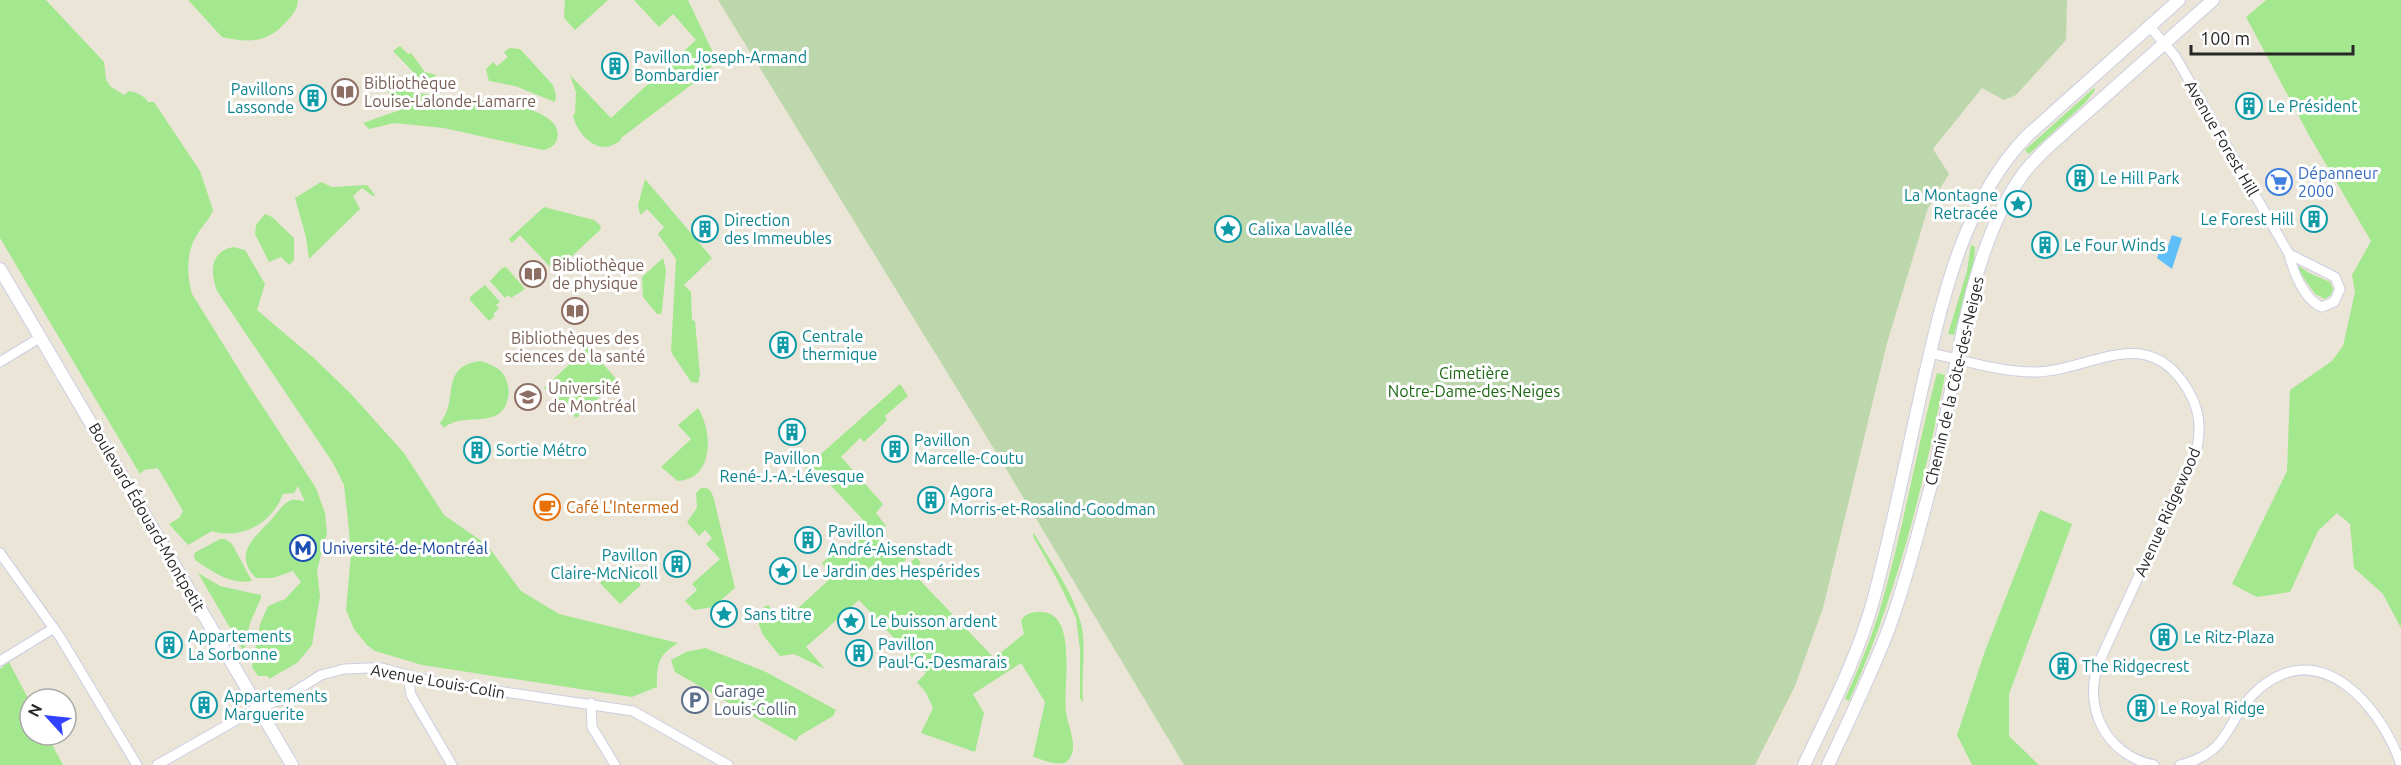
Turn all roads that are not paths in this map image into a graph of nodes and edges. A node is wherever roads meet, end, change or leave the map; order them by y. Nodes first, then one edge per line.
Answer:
1 (2179, 0) edge
2 (2213, 0) edge
3 (2150, 27) junction
4 (2165, 43) junction
5 (2289, 254) junction
6 (0, 268) edge
7 (41, 338) junction
8 (1930, 352) junction
9 (1958, 359) junction
10 (0, 362) edge
11 (0, 553) edge
12 (54, 628) junction
13 (0, 661) edge
14 (408, 676) junction
15 (591, 704) junction
16 (259, 707) junction
17 (137, 765) edge
18 (158, 765) edge
19 (292, 765) edge
20 (452, 765) edge
21 (615, 765) edge
22 (728, 765) edge
23 (1804, 765) edge
24 (1828, 765) edge
25 (2154, 765) edge
26 (2180, 765) edge
27 (2401, 765) edge

1 - 3 main road, Chemin de la Côte-des-Neiges
2 - 4 main road, Chemin de la Côte-des-Neiges
3 - 4 street, Avenue Forest Hill
3 - 8 main road, Chemin de la Côte-des-Neiges
4 - 5 street, Avenue Forest Hill
4 - 9 main road, Chemin de la Côte-des-Neiges
5 - 5 street, Avenue Forest Hill
6 - 7 main road, Boulevard Édouard-Montpetit
7 - 10 street
7 - 16 main road, Boulevard Édouard-Montpetit
8 - 9 street, Avenue Ridgewood
8 - 23 main road, Chemin de la Côte-des-Neiges
9 - 24 main road, Chemin de la Côte-des-Neiges
9 - 25 street, Avenue Ridgewood
11 - 12 street
12 - 13 street
12 - 17 street
14 - 15 street, Avenue Louis-Colin
14 - 16 street, Avenue Louis-Colin
14 - 20 street
15 - 21 street
15 - 22 street, Avenue Louis-Colin
16 - 18 street, Avenue Louis-Colin
16 - 19 main road, Boulevard Édouard-Montpetit
26 - 27 street

